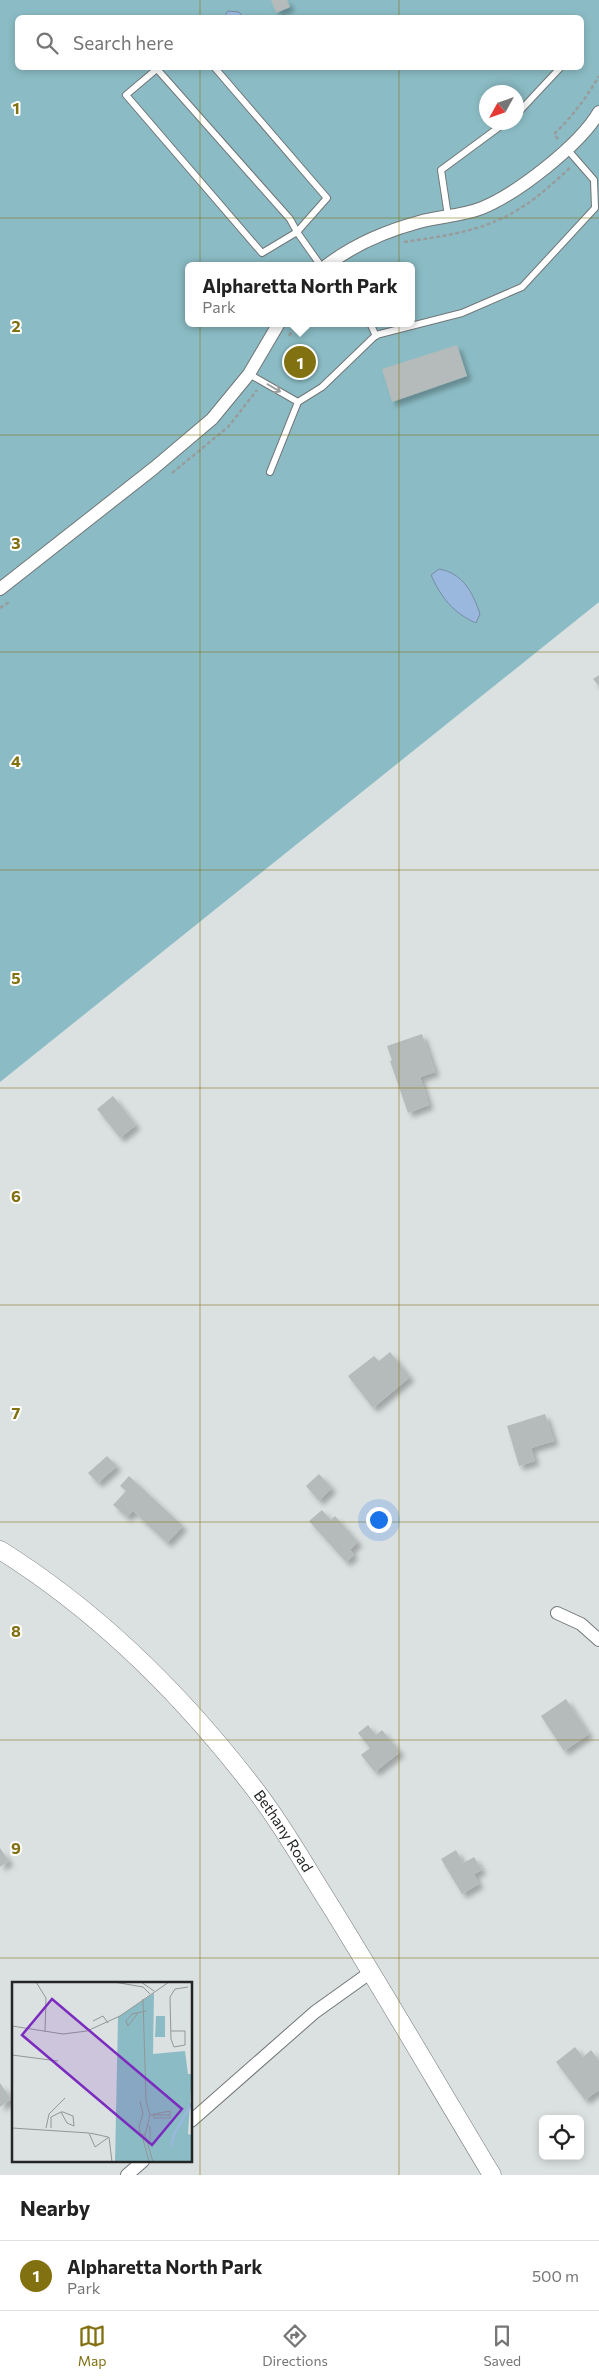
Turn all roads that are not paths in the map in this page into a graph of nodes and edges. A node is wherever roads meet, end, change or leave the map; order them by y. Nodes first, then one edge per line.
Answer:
1 (156, 70) edge
2 (160, 70) edge
3 (218, 70) edge
4 (558, 70) edge
5 (524, 106) edge
6 (599, 112) edge
7 (495, 130) edge
8 (567, 150) junction
9 (597, 178) edge
10 (448, 216) junction
11 (297, 232) junction
12 (324, 262) edge
13 (332, 262) edge
14 (415, 326) edge
15 (276, 327) edge
16 (372, 327) edge
17 (410, 327) edge
18 (376, 336) junction
19 (249, 374) junction
20 (298, 402) junction
21 (270, 472) dead end
22 (0, 589) edge
23 (0, 1550) edge
24 (557, 1613) dead end
25 (599, 1640) edge
26 (371, 1972) junction
27 (192, 2120) edge
28 (142, 2162) edge
29 (127, 2175) edge
30 (492, 2175) edge

1 - 11 lane
2 - 11 lane
3 - 11 lane
4 - 5 lane
6 - 8 street
7 - 10 lane
8 - 9 lane
8 - 10 street
9 - 14 lane
10 - 13 street
11 - 12 lane
15 - 19 street
16 - 18 lane
17 - 18 lane
18 - 20 lane
19 -> 20 lane
19 - 22 street
20 - 21 lane
23 - 26 street, Bethany Road
24 - 25 street
26 - 27 street
26 - 30 street, Bethany Road
28 - 29 street

